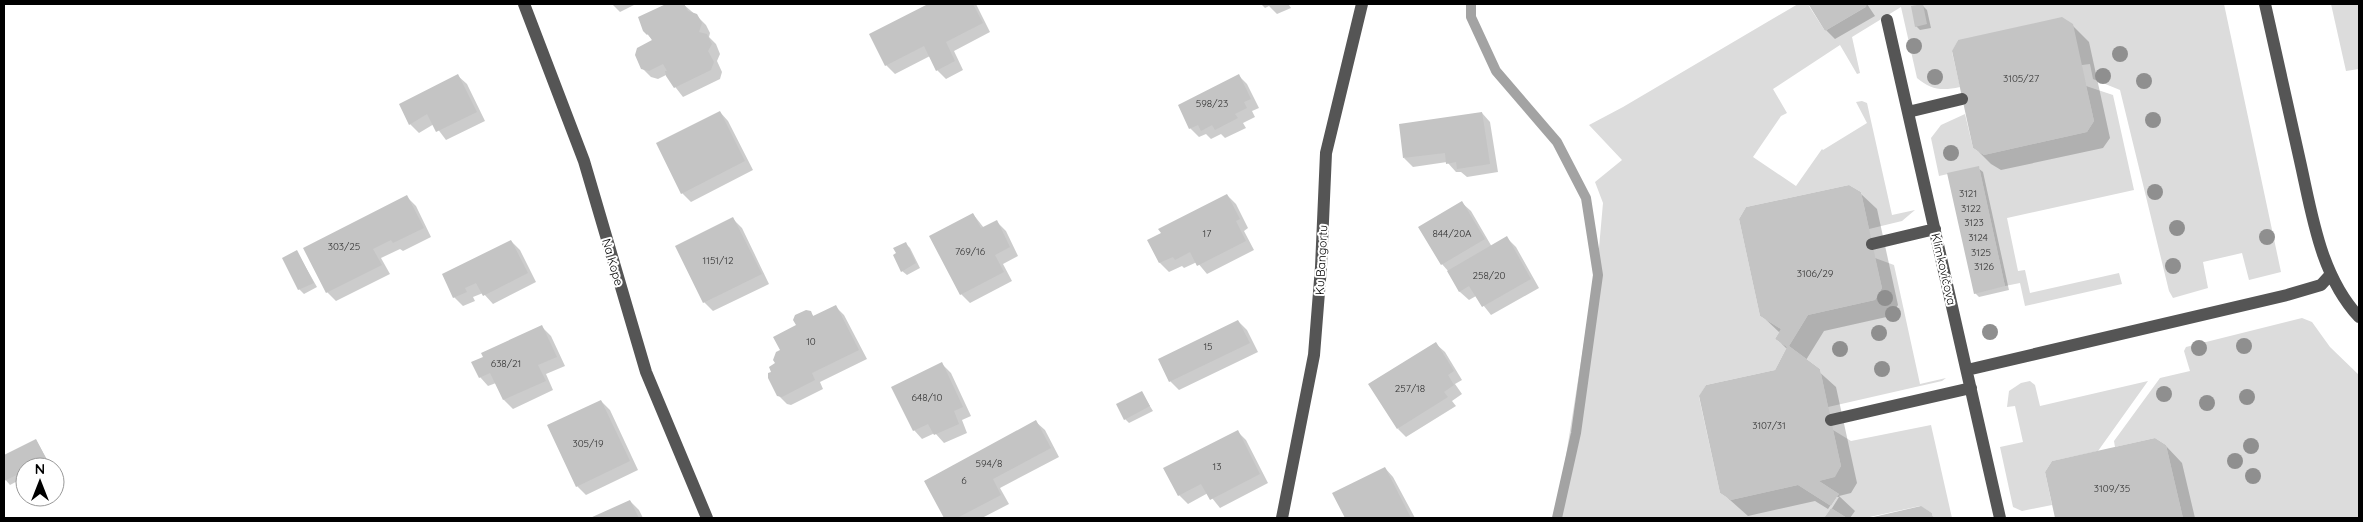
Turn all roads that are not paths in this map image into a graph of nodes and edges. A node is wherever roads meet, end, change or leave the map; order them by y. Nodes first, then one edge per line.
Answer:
1 (524, 4) edge
2 (1362, 4) edge
3 (2265, 4) edge
4 (1886, 20) dead end
5 (1962, 99) dead end
6 (1908, 112) junction
7 (1935, 229) junction
8 (1872, 244) dead end
9 (2331, 274) junction
10 (2359, 317) edge
11 (1967, 370) junction
12 (1971, 388) junction
13 (1831, 420) dead end
14 (707, 518) edge
15 (1282, 518) edge
16 (2000, 518) edge

1 - 14 street, Na Kope
2 - 15 street, Ku Bangortu
3 - 9 street
4 - 6 street, Klimkovičova
5 - 6 street
6 - 7 street, Klimkovičova
7 - 8 street
7 - 11 street, Klimkovičova
9 - 10 street
9 - 11 street
11 - 12 street, Klimkovičova
12 - 13 street
12 - 16 street, Klimkovičova

